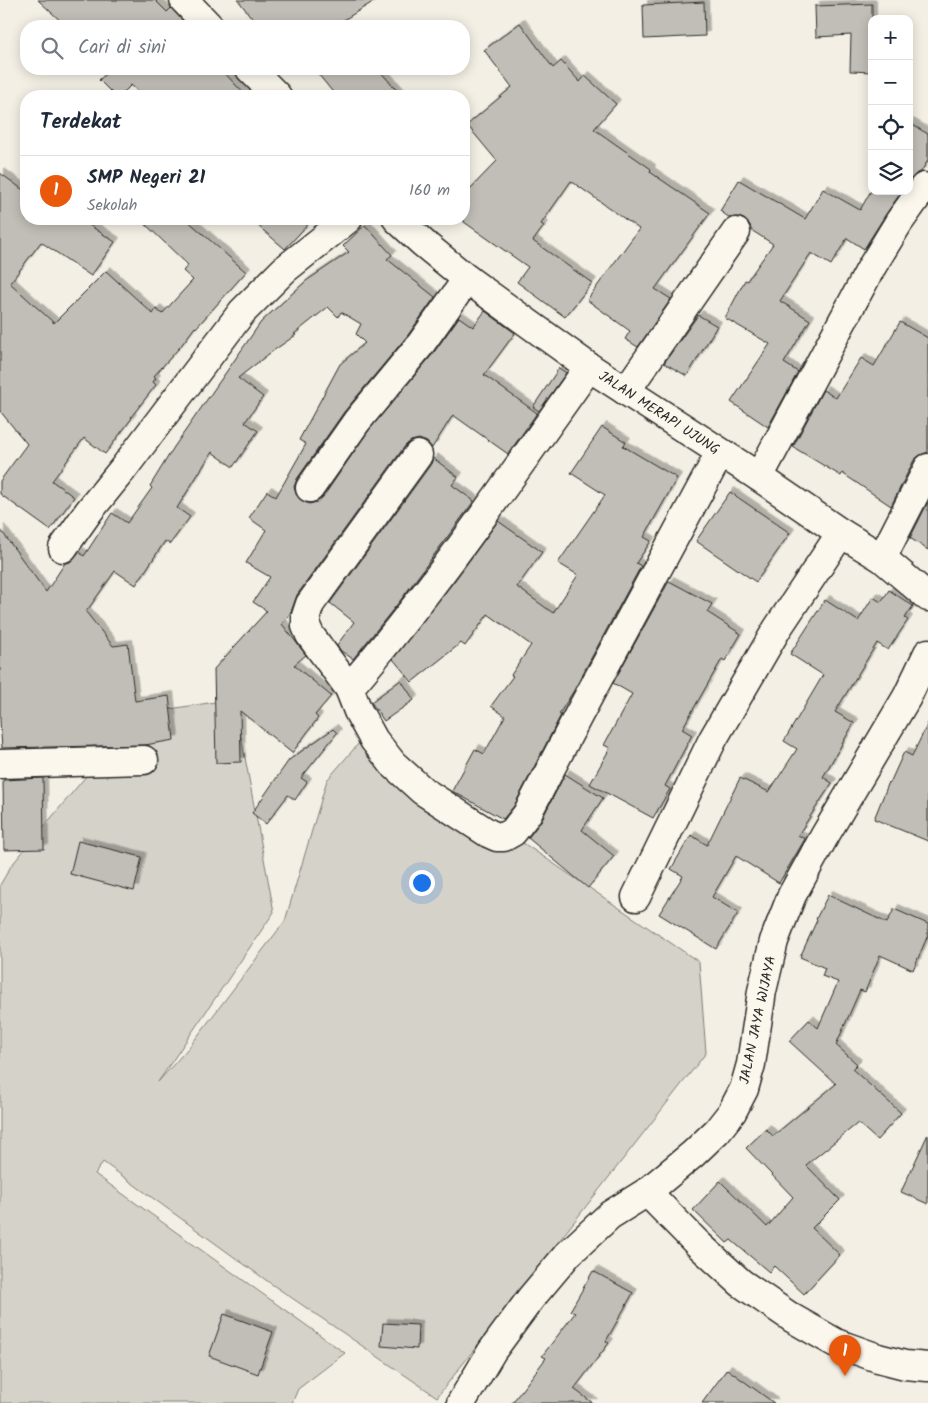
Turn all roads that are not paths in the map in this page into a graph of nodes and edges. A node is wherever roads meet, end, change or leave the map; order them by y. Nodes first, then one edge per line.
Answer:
1 (184, 0) edge
2 (203, 20) edge
3 (256, 75) edge
4 (271, 90) edge
5 (924, 187) dead end
6 (340, 225) edge
7 (404, 225) edge
8 (736, 232) dead end
9 (466, 279) junction
10 (589, 367) junction
11 (626, 391) junction
12 (720, 453) junction
13 (418, 455) dead end
14 (928, 468) edge
15 (759, 477) junction
16 (310, 488) dead end
17 (841, 533) junction
18 (64, 548) dead end
19 (882, 558) junction
20 (928, 597) edge
21 (928, 653) edge
22 (349, 688) junction
23 (144, 760) dead end
24 (0, 764) edge
25 (636, 898) dead end
26 (647, 1192) junction
27 (928, 1367) edge
28 (461, 1403) edge

1 - 2 street
3 - 4 street
5 - 15 street
6 - 18 street
7 - 9 street, JALAN MERAPI UJUNG
8 - 11 street
9 - 10 street, JALAN MERAPI UJUNG
9 - 16 street
10 - 11 street, JALAN MERAPI UJUNG
10 - 22 street
11 - 12 street, JALAN MERAPI UJUNG
12 - 15 street, JALAN MERAPI UJUNG
12 - 22 street
13 - 22 street
14 - 19 street
15 - 17 street, JALAN MERAPI UJUNG
17 - 19 street, JALAN MERAPI UJUNG
17 - 25 street
19 - 20 street, JALAN MERAPI UJUNG
21 - 26 street, JALAN JAYA WIJAYA
23 - 24 street
26 - 27 street
26 - 28 street, JALAN JAYA WIJAYA

